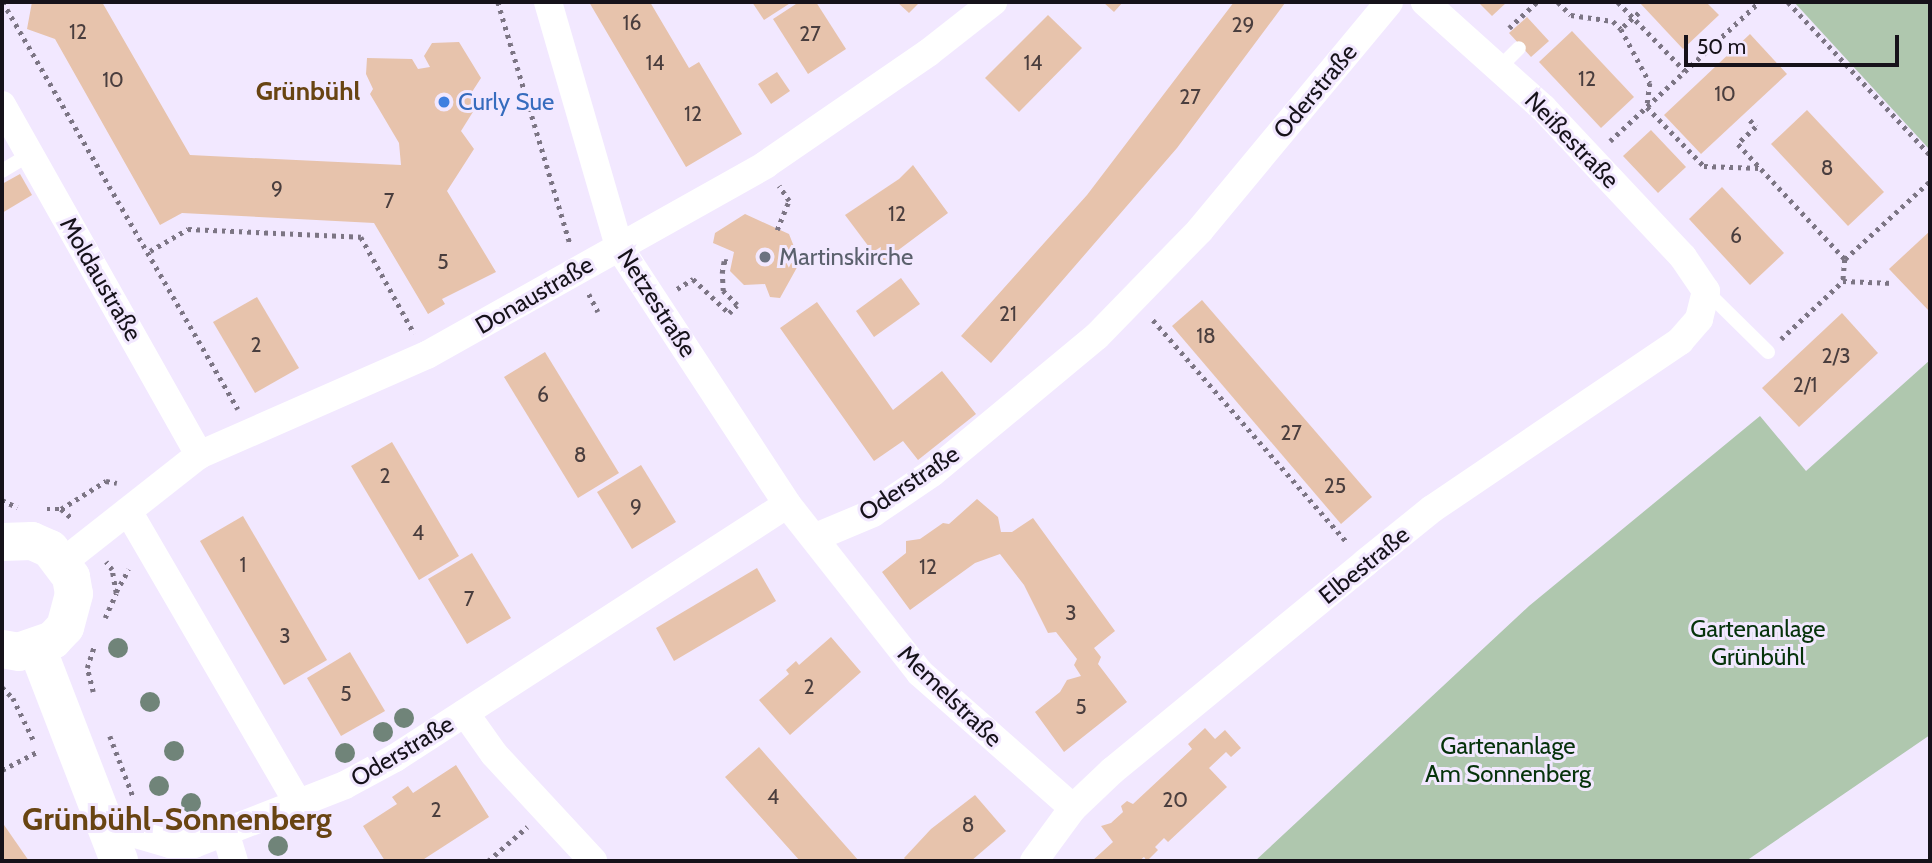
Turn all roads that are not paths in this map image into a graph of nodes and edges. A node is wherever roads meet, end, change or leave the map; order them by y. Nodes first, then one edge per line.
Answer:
1 (548, 2) edge
2 (992, 2) edge
3 (1388, 2) edge
4 (1425, 2) edge
5 (2, 105) edge
6 (30, 154) junction
7 (2, 170) edge
8 (619, 247) junction
9 (1706, 291) junction
10 (1768, 352) road end
11 (200, 455) junction
12 (787, 505) junction
13 (128, 511) junction
14 (816, 537) junction
15 (2, 542) edge
16 (63, 562) junction
17 (20, 649) edge
18 (465, 713) junction
19 (298, 803) junction
20 (1073, 808) junction
21 (105, 825) junction
22 (230, 848) edge
23 (119, 861) edge
24 (593, 861) edge
25 (1034, 861) edge

1 - 8 street, Netzestraße
2 - 8 street, Donaustraße
3 - 14 street, Oderstraße
4 - 9 street, Neißestraße
5 - 6 street, Moldaustraße
6 - 7 lane
6 - 11 street, Moldaustraße
8 - 11 street, Donaustraße
8 - 12 street, Netzestraße
9 - 10 lane
9 - 20 street, Elbestraße
11 - 13 street, Donaustraße
12 - 14 street
12 - 18 street, Oderstraße
13 - 16 street, Donaustraße
13 - 19 street
14 - 20 street, Memelstraße
15 - 16 main road
16 - 17 main road
17 - 21 main road
18 - 19 street, Oderstraße
18 - 24 street
19 - 22 street, Oderstraße
20 - 25 street, Elbestraße
21 - 22 street, Oderstraße
21 - 23 main road

